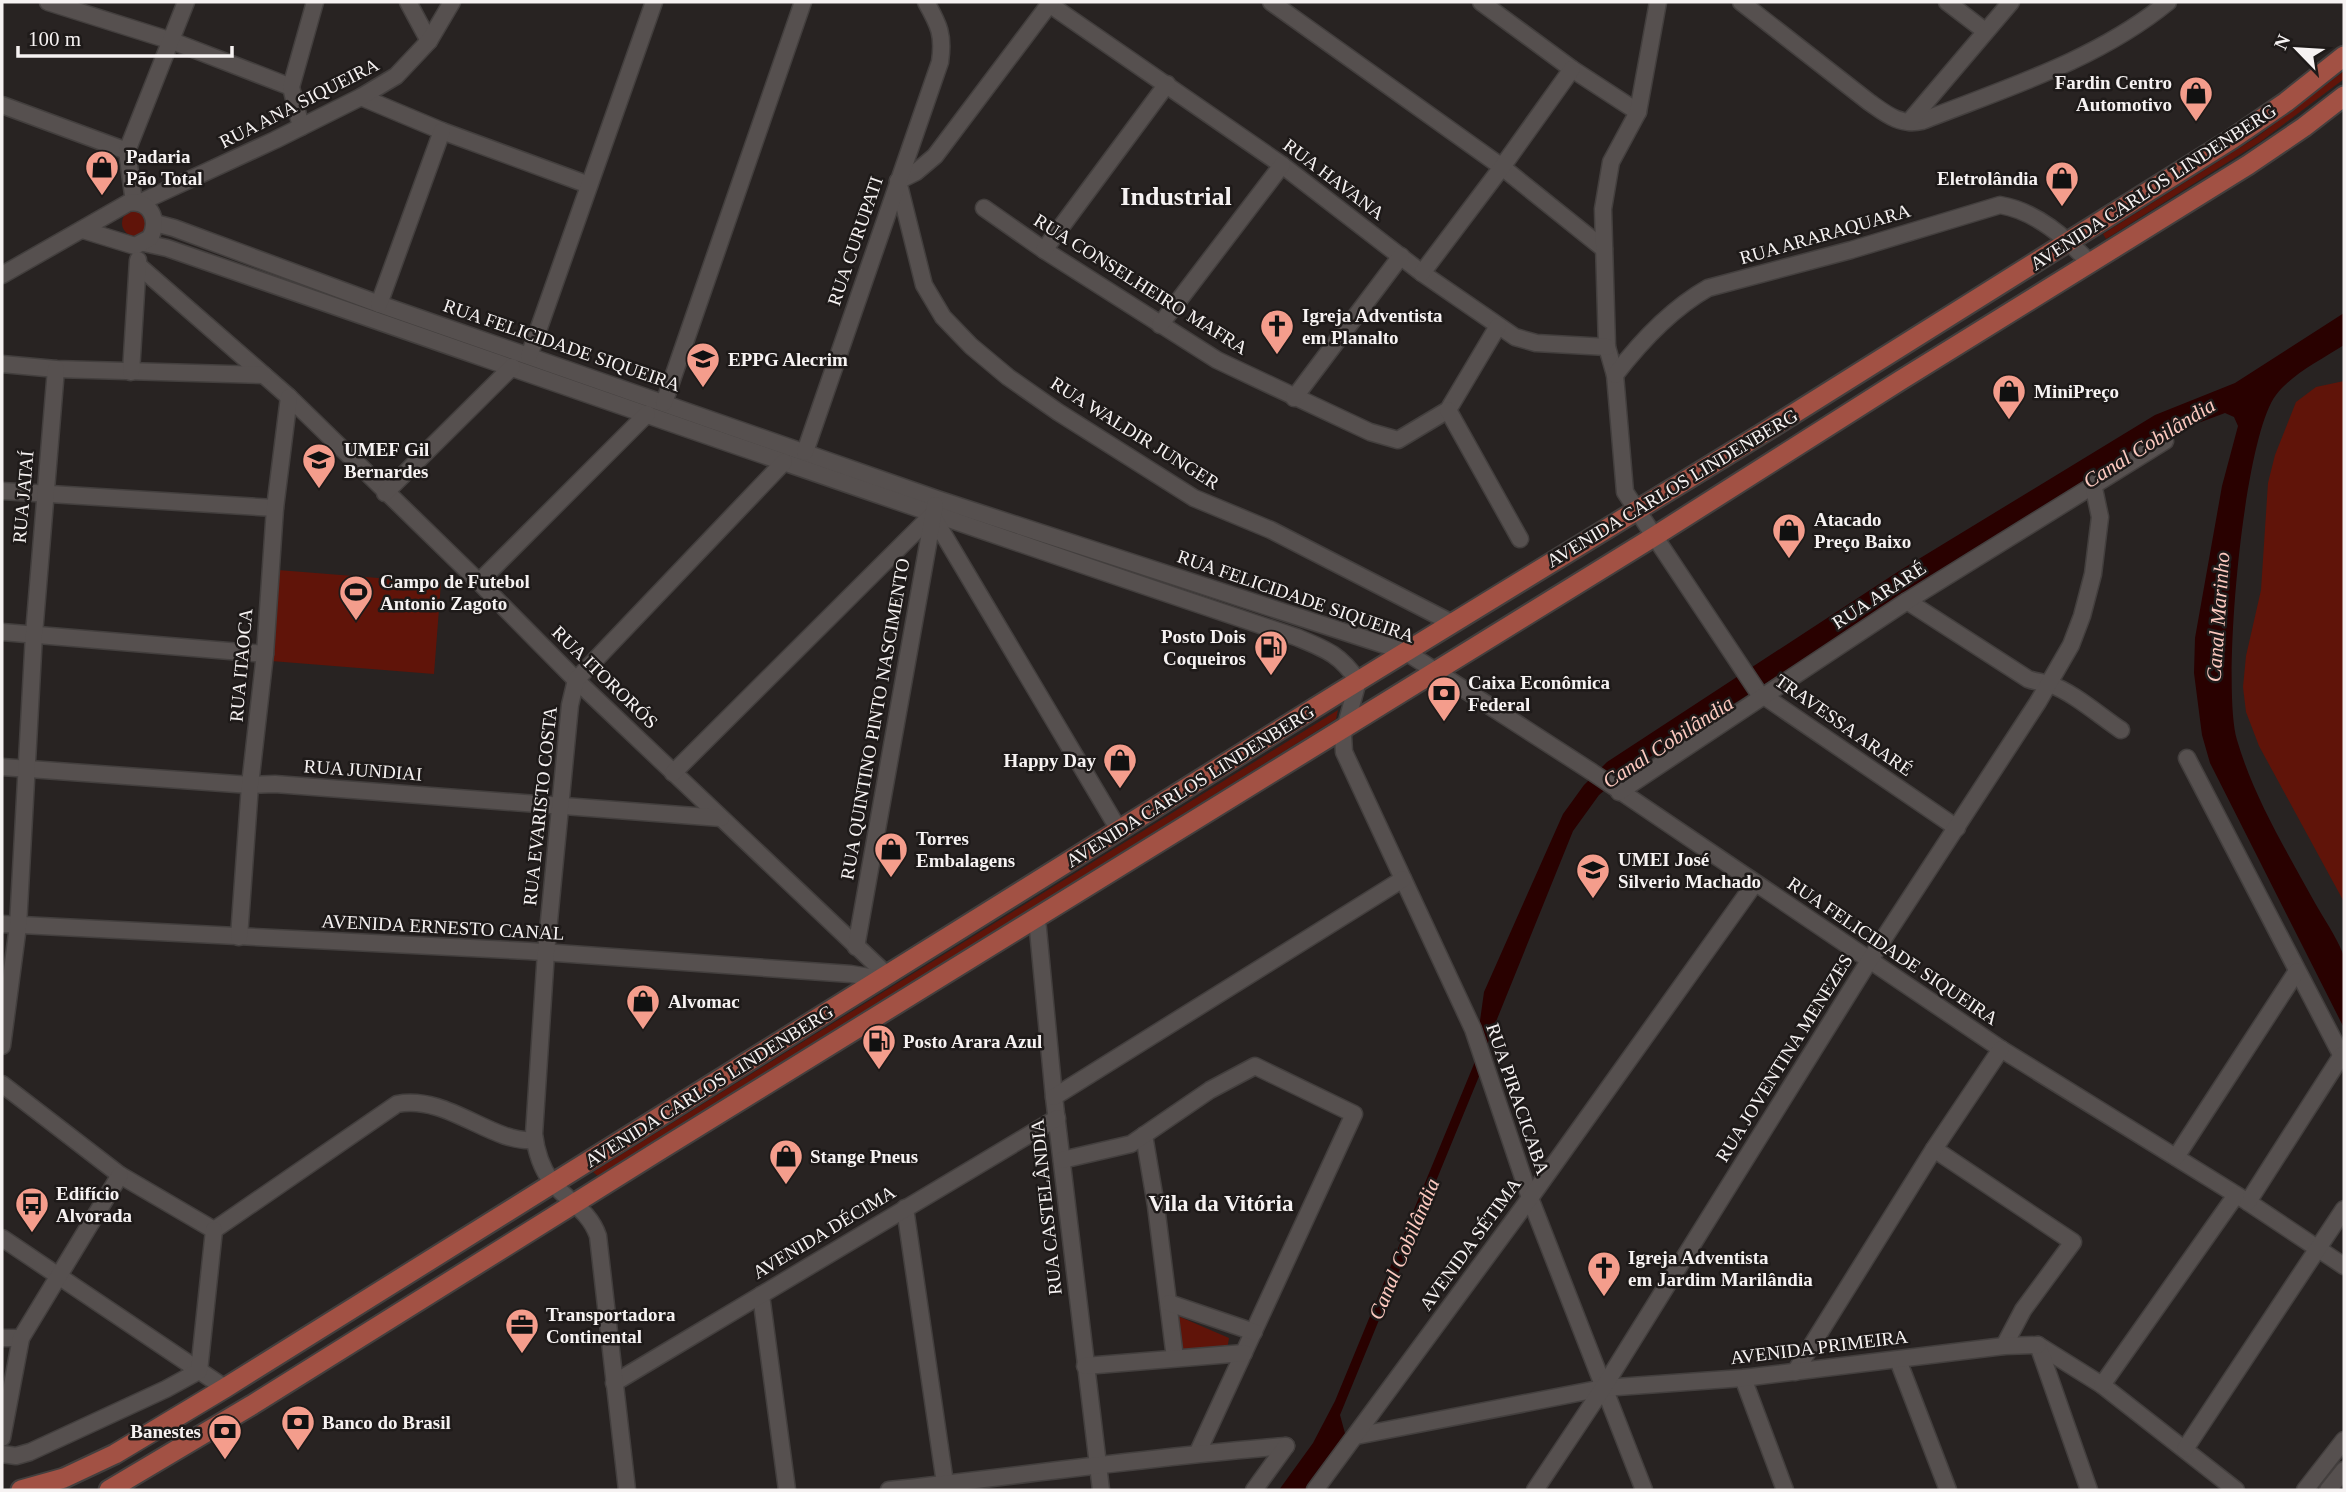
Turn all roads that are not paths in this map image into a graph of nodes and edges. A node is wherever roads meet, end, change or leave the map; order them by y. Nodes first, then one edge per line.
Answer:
1 (48, 2) edge
2 (187, 2) edge
3 (315, 2) edge
4 (408, 2) edge
5 (452, 2) edge
6 (654, 2) edge
7 (803, 2) edge
8 (926, 2) edge
9 (1271, 2) edge
10 (1481, 2) edge
11 (1655, 2) edge
12 (1741, 2) edge
13 (1947, 2) edge
14 (2011, 2) edge
15 (2168, 2) edge
16 (1050, 3) edge
17 (1986, 31) junction
18 (172, 41) junction
19 (429, 41) junction
20 (2344, 55) edge
21 (1572, 68) junction
22 (1167, 84) junction
23 (290, 87) junction
24 (2344, 96) edge
25 (361, 97) junction
26 (2, 105) edge
27 (1638, 112) junction
28 (1909, 122) junction
29 (301, 127) junction
30 (443, 131) junction
31 (127, 151) junction
32 (1282, 165) junction
33 (1502, 167) junction
34 (898, 181) junction
35 (589, 185) junction
36 (174, 188) junction
37 (136, 203) junction
38 (984, 208) dead end
39 (117, 210) junction
40 (154, 218) junction
41 (83, 230) junction
42 (2069, 241) junction
43 (133, 243) junction
44 (1604, 249) junction
45 (1044, 250) junction
46 (1401, 256) junction
47 (2091, 264) junction
48 (139, 266) junction
49 (1422, 273) junction
50 (2, 275) edge
51 (379, 304) junction
52 (1160, 325) junction
53 (1497, 326) junction
54 (1607, 348) junction
55 (529, 356) junction
56 (2, 364) edge
57 (512, 368) junction
58 (56, 369) junction
59 (131, 372) junction
60 (264, 375) junction
61 (1615, 375) junction
62 (289, 397) junction
63 (1294, 398) junction
64 (664, 402) junction
65 (1448, 411) junction
66 (647, 414) junction
67 (2165, 441) dead end
68 (805, 453) junction
69 (784, 462) junction
70 (2093, 484) junction
71 (2, 491) edge
72 (385, 493) junction
73 (44, 494) junction
74 (937, 499) junction
75 (275, 508) junction
76 (1637, 510) junction
77 (932, 516) junction
78 (1655, 536) junction
79 (1520, 539) dead end
80 (480, 582) junction
81 (1907, 601) junction
82 (1452, 623) junction
83 (2, 632) edge
84 (34, 634) junction
85 (1406, 652) junction
86 (265, 654) junction
87 (1436, 672) junction
88 (576, 680) junction
89 (1359, 681) junction
90 (2049, 684) junction
91 (1760, 694) junction
92 (1376, 707) junction
93 (1345, 727) junction
94 (2121, 730) dead end
95 (2187, 758) dead end
96 (2, 767) edge
97 (26, 769) junction
98 (673, 773) junction
99 (250, 785) junction
100 (1617, 790) junction
101 (559, 806) junction
102 (721, 818) junction
103 (1957, 828) junction
104 (1119, 830) junction
105 (1403, 879) junction
106 (1755, 883) junction
107 (1037, 919) junction
108 (10, 925) edge
109 (239, 937) junction
110 (856, 947) junction
111 (547, 952) junction
112 (1869, 961) junction
113 (2297, 971) junction
114 (884, 977) junction
115 (2, 1046) edge
116 (2001, 1049) junction
117 (2343, 1057) edge
118 (2, 1084) edge
119 (1054, 1097) junction
120 (1057, 1118) junction
121 (1143, 1135) junction
122 (534, 1140) junction
123 (1934, 1149) junction
124 (2176, 1157) junction
125 (1062, 1160) junction
126 (120, 1175) junction
127 (553, 1183) junction
128 (1530, 1198) junction
129 (2242, 1198) junction
130 (576, 1203) junction
131 (905, 1208) junction
132 (2344, 1209) edge
133 (214, 1230) junction
134 (2, 1238) edge
135 (2319, 1249) junction
136 (2344, 1266) edge
137 (58, 1276) junction
138 (761, 1295) junction
139 (1169, 1303) junction
140 (1254, 1332) junction
141 (2, 1338) edge
142 (21, 1338) junction
143 (2038, 1345) junction
144 (2004, 1346) junction
145 (1244, 1353) junction
146 (1175, 1358) junction
147 (1898, 1360) junction
148 (1085, 1366) junction
149 (199, 1371) junction
150 (1795, 1371) junction
151 (1744, 1378) junction
152 (614, 1383) junction
153 (2102, 1385) junction
154 (225, 1388) junction
155 (1604, 1388) junction
156 (1356, 1436) junction
157 (2, 1437) edge
158 (2344, 1440) edge
159 (2185, 1449) junction
160 (1198, 1452) junction
161 (2, 1454) edge
162 (1098, 1467) junction
163 (2344, 1470) edge
164 (945, 1487) edge
165 (120, 1488) edge
166 (21, 1490) edge
167 (627, 1490) edge
168 (787, 1490) edge
169 (889, 1490) edge
170 (1101, 1490) edge
171 (1254, 1490) edge
172 (1314, 1490) edge
173 (1535, 1490) edge
174 (1644, 1490) edge
175 (1785, 1490) edge
176 (1948, 1490) edge
177 (2089, 1490) edge
178 (2236, 1490) edge
179 (2305, 1490) edge
180 (2329, 1490) edge

1 - 18 street
2 - 18 street
3 - 23 street
4 - 19 street
5 - 19 street, RUA ANA SIQUEIRA
6 - 35 street
7 - 64 street
8 - 34 street, RUA CURUPATI
9 - 33 street
10 - 21 street
11 - 27 street, TRAVESSA ARARÉ
12 - 28 street
13 - 17 street
14 - 17 street
15 - 28 street
16 - 22 street, RUA HAVANA
16 - 34 street
17 - 28 street
18 - 23 street
18 - 31 street
19 - 25 street, RUA ANA SIQUEIRA
20 - 42 main road, AVENIDA CARLOS LINDENBERG
21 - 27 street
21 - 33 street
22 - 32 street, RUA HAVANA
22 - 45 street
23 - 29 street
24 - 47 main road, AVENIDA CARLOS LINDENBERG
25 - 29 street, RUA ANA SIQUEIRA
25 - 30 street
26 - 31 street
27 - 44 street, TRAVESSA ARARÉ
29 - 36 street, RUA ANA SIQUEIRA
30 - 35 street
30 - 51 street
31 - 37 street
32 - 46 street, RUA HAVANA
32 - 52 street
33 - 44 street
33 - 49 street
34 - 68 street, RUA CURUPATI
34 - 82 street, RUA WALDIR JUNGER
35 - 55 street
36 - 37 street, RUA ANA SIQUEIRA
36 - 40 street, RUA ANA SIQUEIRA
37 - 39 street
37 - 40 street
38 - 45 street, RUA CONSELHEIRO MAFRA
39 - 41 street
39 - 43 street
40 - 43 street
40 - 51 street, RUA FELICIDADE SIQUEIRA
41 - 43 street
41 - 50 street
42 - 47 street, RUA ARARAQUARA
42 - 61 street, RUA ARARAQUARA
42 - 76 main road, AVENIDA CARLOS LINDENBERG
43 - 48 street
43 - 57 street, RUA FELICIDADE SIQUEIRA
44 - 54 street, TRAVESSA ARARÉ
45 - 52 street, RUA CONSELHEIRO MAFRA
46 - 49 street, RUA HAVANA
46 - 63 street
47 - 78 main road, AVENIDA CARLOS LINDENBERG
48 - 59 street
48 - 60 street, RUA ITORORÓS
49 - 53 street, RUA HAVANA
51 - 55 street, RUA FELICIDADE SIQUEIRA
52 - 63 street, RUA CONSELHEIRO MAFRA
53 - 54 street, RUA HAVANA
53 - 65 street
54 - 61 street, TRAVESSA ARARÉ
55 - 64 street, RUA FELICIDADE SIQUEIRA
56 - 58 street
57 - 66 street, RUA FELICIDADE SIQUEIRA
57 - 72 street
58 - 59 street
58 - 73 street, RUA JATAÍ
59 - 60 street
60 - 62 street, RUA ITORORÓS
61 - 76 street, TRAVESSA ARARÉ
62 - 72 street, RUA ITORORÓS
62 - 75 street, RUA ITAOCA
63 - 65 street, RUA CONSELHEIRO MAFRA
64 - 68 street, RUA FELICIDADE SIQUEIRA
65 - 79 street
66 - 69 street, RUA FELICIDADE SIQUEIRA
66 - 80 street
67 - 70 street, RUA ARARÉ
68 - 74 street, RUA FELICIDADE SIQUEIRA
69 - 77 street, RUA FELICIDADE SIQUEIRA
69 - 88 street
70 - 81 street, RUA ARARÉ
70 - 90 street, RUA JOVENTINA MENEZES
71 - 73 street
72 - 80 street, RUA ITORORÓS
73 - 75 street
73 - 84 street, RUA JATAÍ
74 - 77 street, RUA QUINTINO PINTO NASCIMENTO
74 - 85 street, RUA FELICIDADE SIQUEIRA
75 - 86 street, RUA ITAOCA
76 - 78 street, TRAVESSA ARARÉ
76 - 82 main road, AVENIDA CARLOS LINDENBERG
77 - 89 street, RUA FELICIDADE SIQUEIRA
77 - 98 street
77 - 104 street
77 - 110 street, RUA QUINTINO PINTO NASCIMENTO
78 - 87 main road, AVENIDA CARLOS LINDENBERG
78 - 91 street, TRAVESSA ARARÉ
80 - 88 street, RUA ITORORÓS
81 - 90 street
81 - 91 street, RUA ARARÉ
82 - 85 main road, AVENIDA CARLOS LINDENBERG
83 - 84 street
84 - 86 street
84 - 97 street, RUA JATAÍ
85 - 87 street, RUA FELICIDADE SIQUEIRA
85 - 89 main road, AVENIDA CARLOS LINDENBERG
86 - 99 street, RUA ITAOCA
87 - 92 main road, AVENIDA CARLOS LINDENBERG
87 - 100 street, RUA FELICIDADE SIQUEIRA
88 - 98 street, RUA ITORORÓS
88 - 101 street, RUA EVARISTO COSTA
89 - 92 main road
89 - 93 street
89 - 104 main road, AVENIDA CARLOS LINDENBERG
90 - 94 street
90 - 103 street, RUA JOVENTINA MENEZES
91 - 100 street, RUA ARARÉ
91 - 103 street, TRAVESSA ARARÉ
92 - 93 main road, AVENIDA CARLOS LINDENBERG
93 - 105 street, RUA PIRACICABA
93 - 107 main road, AVENIDA CARLOS LINDENBERG
95 - 113 street
96 - 97 street, RUA JUNDIAI
97 - 99 street, RUA JUNDIAI
97 - 108 street, RUA JATAÍ
98 - 102 street, RUA ITORORÓS
99 - 101 street, RUA JUNDIAI
99 - 109 street, RUA ITAOCA
100 - 106 street, RUA FELICIDADE SIQUEIRA
101 - 102 street, RUA JUNDIAI
101 - 111 street, RUA EVARISTO COSTA
102 - 110 street, RUA ITORORÓS
103 - 112 street, RUA JOVENTINA MENEZES
104 - 114 main road, AVENIDA CARLOS LINDENBERG
105 - 119 street
105 - 128 street, RUA PIRACICABA
106 - 112 street, RUA FELICIDADE SIQUEIRA
106 - 128 street, AVENIDA SÉTIMA
107 - 119 street, RUA CASTELÂNDIA
107 - 130 main road, AVENIDA CARLOS LINDENBERG
108 - 109 street, AVENIDA ERNESTO CANAL
108 - 115 street, RUA JATAÍ
109 - 111 street, AVENIDA ERNESTO CANAL
110 - 114 street, RUA ITORORÓS
111 - 114 street, AVENIDA ERNESTO CANAL
111 - 122 street, RUA EVARISTO COSTA
112 - 116 street, RUA FELICIDADE SIQUEIRA
112 - 155 street, RUA JOVENTINA MENEZES
113 - 117 street
113 - 124 street
114 - 127 main road, AVENIDA CARLOS LINDENBERG
116 - 123 street
116 - 124 street, RUA FELICIDADE SIQUEIRA
117 - 129 street
118 - 126 street
119 - 120 street, RUA CASTELÂNDIA
120 - 125 street, RUA CASTELÂNDIA
120 - 131 street, AVENIDA DÉCIMA
121 - 125 street
121 - 139 street
121 - 140 street
122 - 127 street, RUA EVARISTO COSTA
122 - 133 street
123 - 144 street
123 - 150 street
124 - 129 street, RUA FELICIDADE SIQUEIRA
125 - 148 street, RUA CASTELÂNDIA
126 - 133 street
126 - 137 street
127 - 130 street
127 - 154 main road, AVENIDA CARLOS LINDENBERG
128 - 155 street, RUA PIRACICABA
128 - 156 street, AVENIDA SÉTIMA
129 - 135 street, RUA FELICIDADE SIQUEIRA
129 - 153 street
130 - 152 street
130 - 165 main road, AVENIDA CARLOS LINDENBERG
131 - 138 street, AVENIDA DÉCIMA
131 - 164 street
132 - 135 street
133 - 149 street
134 - 137 street
135 - 136 street, RUA FELICIDADE SIQUEIRA
135 - 159 street
137 - 142 street
137 - 149 street
138 - 152 street, AVENIDA DÉCIMA
138 - 168 street
139 - 140 street
139 - 146 street
140 - 145 street
141 - 142 street
142 - 157 street
143 - 144 street, AVENIDA PRIMEIRA
143 - 153 street
143 - 177 street
144 - 147 street, AVENIDA PRIMEIRA
145 - 146 street
145 - 160 street
146 - 148 street
147 - 150 street, AVENIDA PRIMEIRA
147 - 176 street
148 - 162 street, RUA CASTELÂNDIA
149 - 154 street
149 - 161 street
150 - 151 street, AVENIDA PRIMEIRA
151 - 155 street, AVENIDA PRIMEIRA
151 - 175 street
152 - 167 street
153 - 159 street
154 - 166 main road, AVENIDA CARLOS LINDENBERG
155 - 156 street, AVENIDA PRIMEIRA
155 - 173 street, RUA JOVENTINA MENEZES
155 - 174 street, RUA PIRACICABA
156 - 172 street, AVENIDA SÉTIMA
158 - 179 street
159 - 178 street
160 - 162 street
160 - 171 street
162 - 164 street
162 - 170 street, RUA CASTELÂNDIA
163 - 180 street
164 - 169 street

